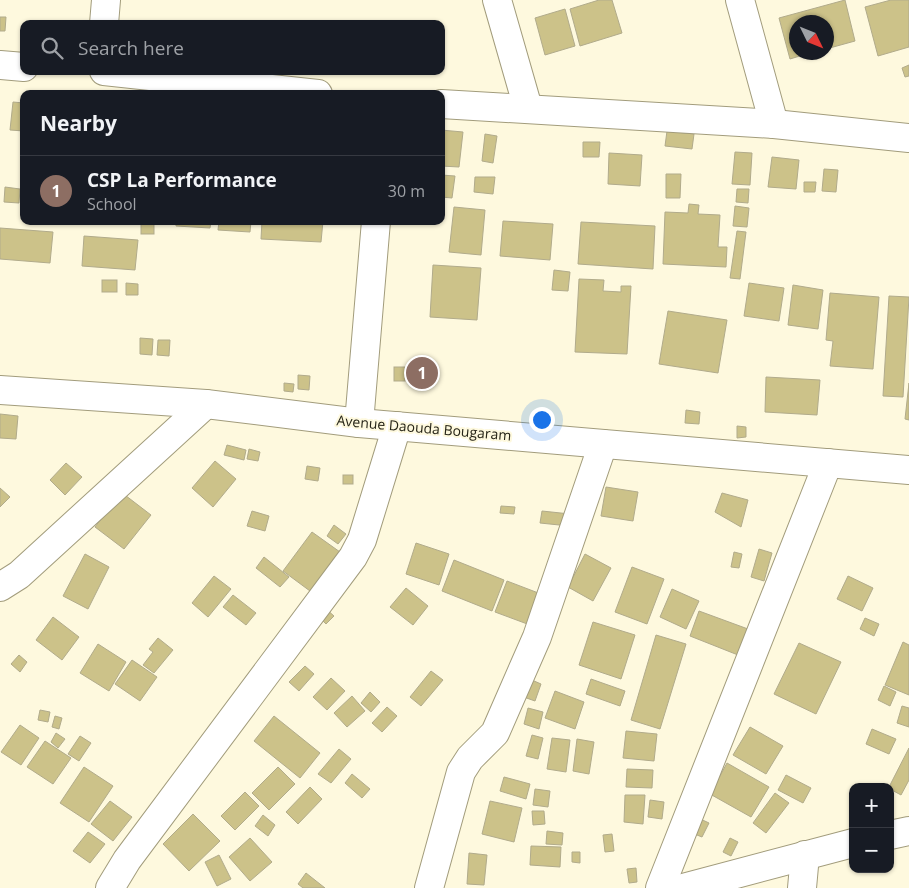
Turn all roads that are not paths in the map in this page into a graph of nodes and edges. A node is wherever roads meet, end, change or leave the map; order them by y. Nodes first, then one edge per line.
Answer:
1 (106, 0) edge
2 (497, 0) edge
3 (740, 0) edge
4 (104, 20) edge
5 (0, 65) edge
6 (20, 67) edge
7 (141, 75) edge
8 (281, 90) edge
9 (445, 104) edge
10 (528, 108) junction
11 (774, 124) junction
12 (909, 138) edge
13 (376, 225) edge
14 (0, 390) edge
15 (206, 404) junction
16 (359, 423) junction
17 (397, 426) junction
18 (604, 444) junction
19 (828, 463) junction
20 (909, 470) edge
21 (0, 588) edge
22 (909, 831) edge
23 (894, 834) edge
24 (849, 844) edge
25 (806, 855) junction
26 (110, 888) edge
27 (429, 888) edge
28 (660, 888) edge
29 (684, 888) edge
30 (802, 888) edge

1 - 4 street
2 - 10 street
3 - 11 street
5 - 6 street
7 - 8 street
9 - 10 street
10 - 11 street
11 - 12 street
13 - 16 street
14 - 15 street, Avenue Daouda Bougaram
15 - 16 street, Avenue Daouda Bougaram
15 - 21 street
16 - 17 street, Avenue Daouda Bougaram
17 - 18 street, Avenue Daouda Bougaram
17 - 26 street
18 - 19 street, Avenue Daouda Bougaram
18 - 27 street
19 - 20 street, Avenue Daouda Bougaram
19 - 28 street
22 - 23 street
24 - 25 street
25 - 29 street
25 - 30 street

